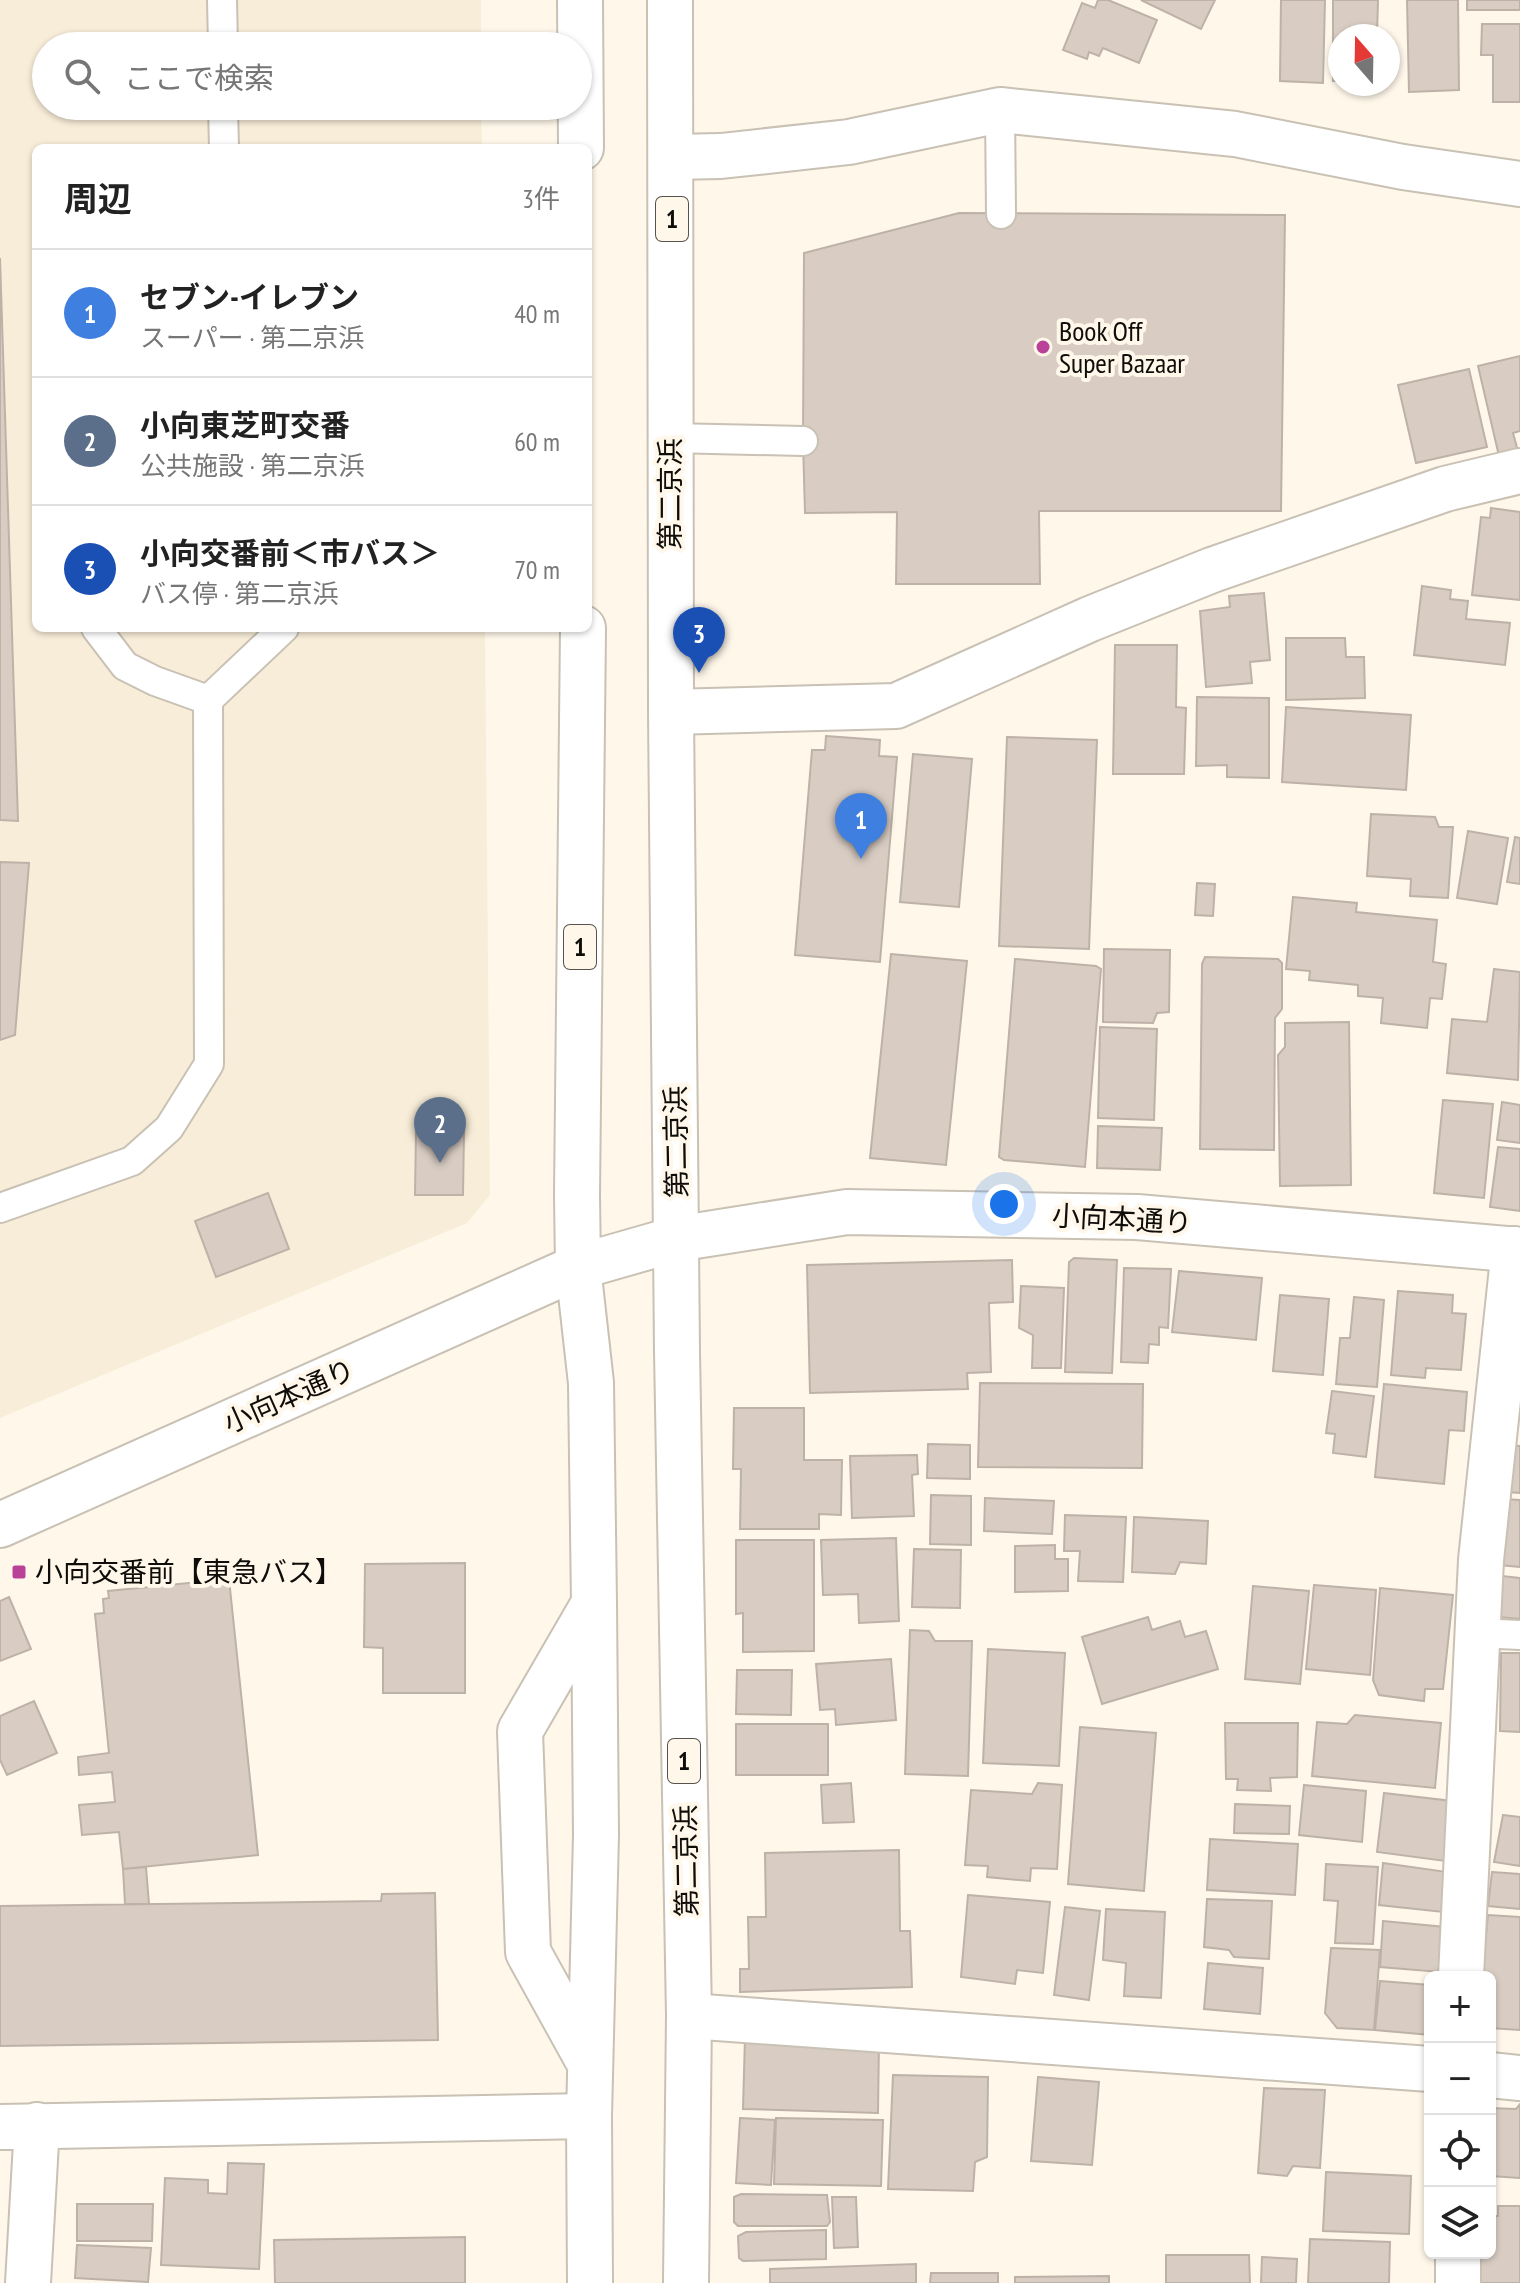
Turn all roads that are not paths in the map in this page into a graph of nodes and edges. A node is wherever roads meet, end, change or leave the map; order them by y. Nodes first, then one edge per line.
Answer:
1 (222, 0) edge
2 (580, 0) edge
3 (670, 0) edge
4 (223, 32) edge
5 (580, 32) edge
6 (1000, 110) junction
7 (223, 120) edge
8 (581, 120) edge
9 (224, 144) edge
10 (581, 144) edge
11 (672, 157) junction
12 (1520, 184) edge
13 (1001, 214) dead end
14 (669, 438) junction
15 (803, 441) dead end
16 (1520, 471) edge
17 (99, 632) edge
18 (280, 632) edge
19 (583, 632) edge
20 (208, 700) junction
21 (671, 712) junction
22 (0, 1208) edge
23 (676, 1239) junction
24 (1517, 1250) edge
25 (578, 1267) junction
26 (0, 1525) edge
27 (594, 1603) junction
28 (1477, 1633) junction
29 (1520, 1635) edge
30 (1461, 1971) edge
31 (689, 2016) junction
32 (591, 2066) junction
33 (1424, 2069) edge
34 (1496, 2076) edge
35 (1520, 2078) edge
36 (589, 2116) junction
37 (19, 2126) edge
38 (1458, 2259) edge
39 (28, 2283) edge
40 (590, 2283) edge
41 (686, 2283) edge
42 (1458, 2283) edge

1 - 4 lane
2 - 5 main road
3 - 11 main road, 第二京浜 / 1
6 - 11 main road
6 - 12 main road
6 - 13 lane
7 - 9 lane
8 - 10 main road
11 - 14 main road, 第二京浜 / 1
14 - 15 lane
14 - 21 main road, 第二京浜 / 1
16 - 21 main road
17 - 20 lane
18 - 20 lane
19 - 25 main road, 1
20 - 22 lane
21 - 23 main road, 第二京浜 / 1
23 - 24 main road, 小向本通り
23 - 25 main road, 小向本通り
23 - 31 main road, 第二京浜 / 1
24 - 28 main road
25 - 26 main road, 小向本通り
25 - 27 main road, 1
27 - 32 main road, 1
27 - 32 main road
28 - 29 lane
28 - 30 main road
31 - 33 main road
31 - 41 main road, 第二京浜 / 1
32 - 36 main road, 1
34 - 35 main road
36 - 37 main road
36 - 40 main road, 1
37 - 39 main road
38 - 42 main road

